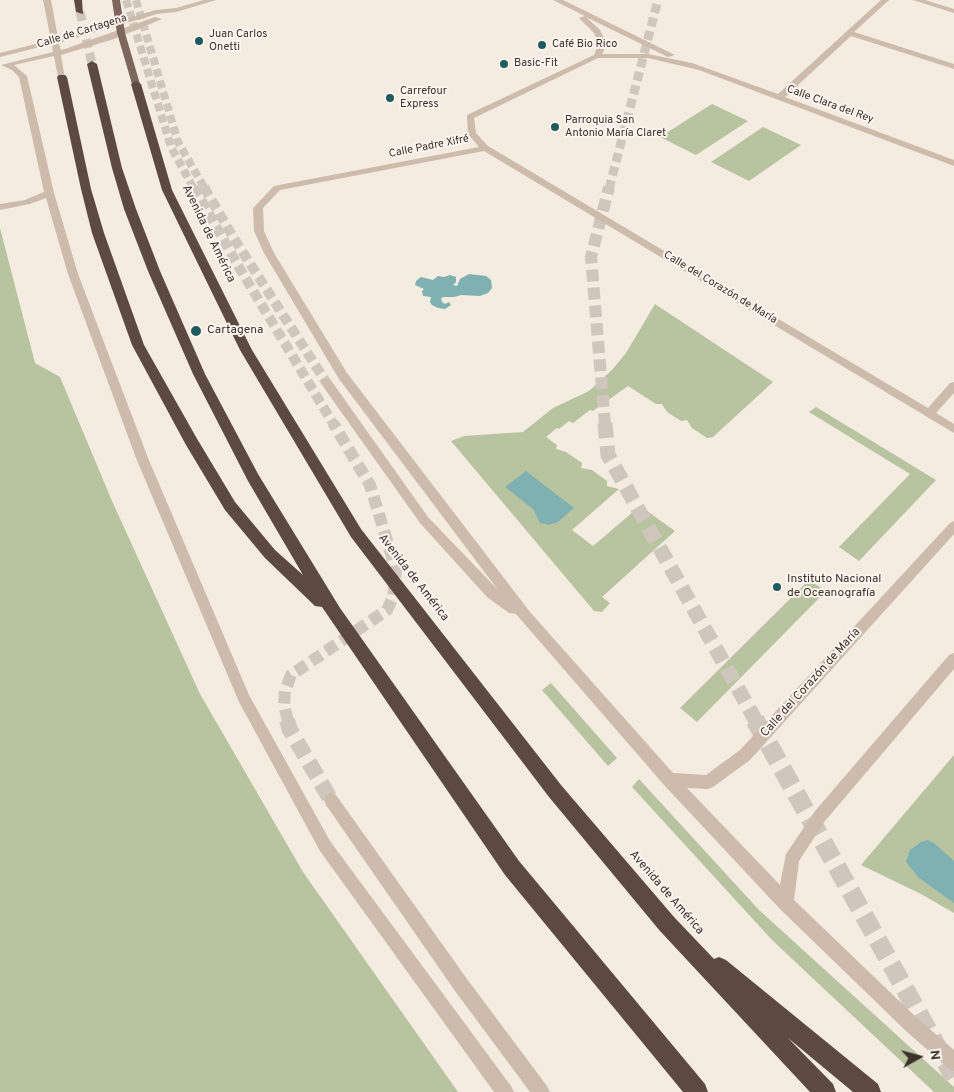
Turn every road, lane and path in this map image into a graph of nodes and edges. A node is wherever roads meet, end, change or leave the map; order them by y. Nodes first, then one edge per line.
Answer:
1 (47, 0) edge
2 (78, 0) edge
3 (116, 0) edge
4 (212, 0) edge
5 (557, 0) edge
6 (885, 0) edge
7 (917, 0) edge
8 (574, 10) junction
9 (954, 11) edge
10 (80, 12) tunnel mouth
11 (168, 12) junction
12 (119, 23) junction
13 (121, 33) junction
14 (849, 33) junction
15 (55, 40) junction
16 (57, 53) junction
17 (597, 56) junction
18 (2, 62) edge
19 (92, 64) tunnel mouth
20 (954, 67) edge
21 (699, 68) junction
22 (62, 77) joint
23 (136, 84) joint
24 (779, 98) junction
25 (485, 148) junction
26 (954, 163) edge
27 (49, 193) junction
28 (0, 207) edge
29 (326, 382) tunnel mouth
30 (954, 386) edge
31 (929, 414) junction
32 (954, 429) edge
33 (954, 526) edge
34 (334, 613) junction
35 (525, 616) junction
36 (954, 659) edge
37 (669, 780) junction
38 (331, 800) tunnel mouth
39 (786, 903) junction
40 (668, 924) junction
41 (954, 1062) edge
42 (505, 1092) edge
43 (541, 1092) edge
44 (697, 1092) edge
45 (825, 1092) edge
46 (870, 1092) edge

1 - 15 street
2 - 10 highway
3 - 12 main road, Avenida de América
4 - 11 street, Calle de Cartagena
5 - 8 street
6 - 14 street
7 - 9 street
8 - 17 street
8 - 21 street
11 - 12 street, Calle de Cartagena
11 - 13 street, Calle de Cartagena
12 - 13 main road, Avenida de América
12 - 15 street, Calle de Cartagena
13 - 16 street, Calle de Cartagena
13 - 23 main road, Avenida de América
14 - 20 street
14 - 24 street
15 - 16 street
15 - 18 street, Calle de Cartagena
16 - 18 street, Calle de Cartagena
16 - 22 street
17 - 21 street, Calle Padre Xifré
17 - 25 street, Calle Padre Xifré
18 - 27 street
19 - 34 highway
21 - 24 street, Calle Clara del Rey
22 - 34 highway
23 - 40 highway, Avenida de América
24 - 26 street, Calle Clara del Rey
25 - 31 street, Calle del Corazón de María
25 - 35 street, Calle Padre Xifré
27 - 28 street
27 - 42 street
29 - 35 street
30 - 31 street
31 - 32 street, Calle del Corazón de María
33 - 37 street, Calle del Corazón de María
34 - 44 highway
35 - 37 street
36 - 39 street
37 - 39 street
38 - 43 street
39 - 41 street
40 - 45 highway, Avenida de América
40 - 46 highway

